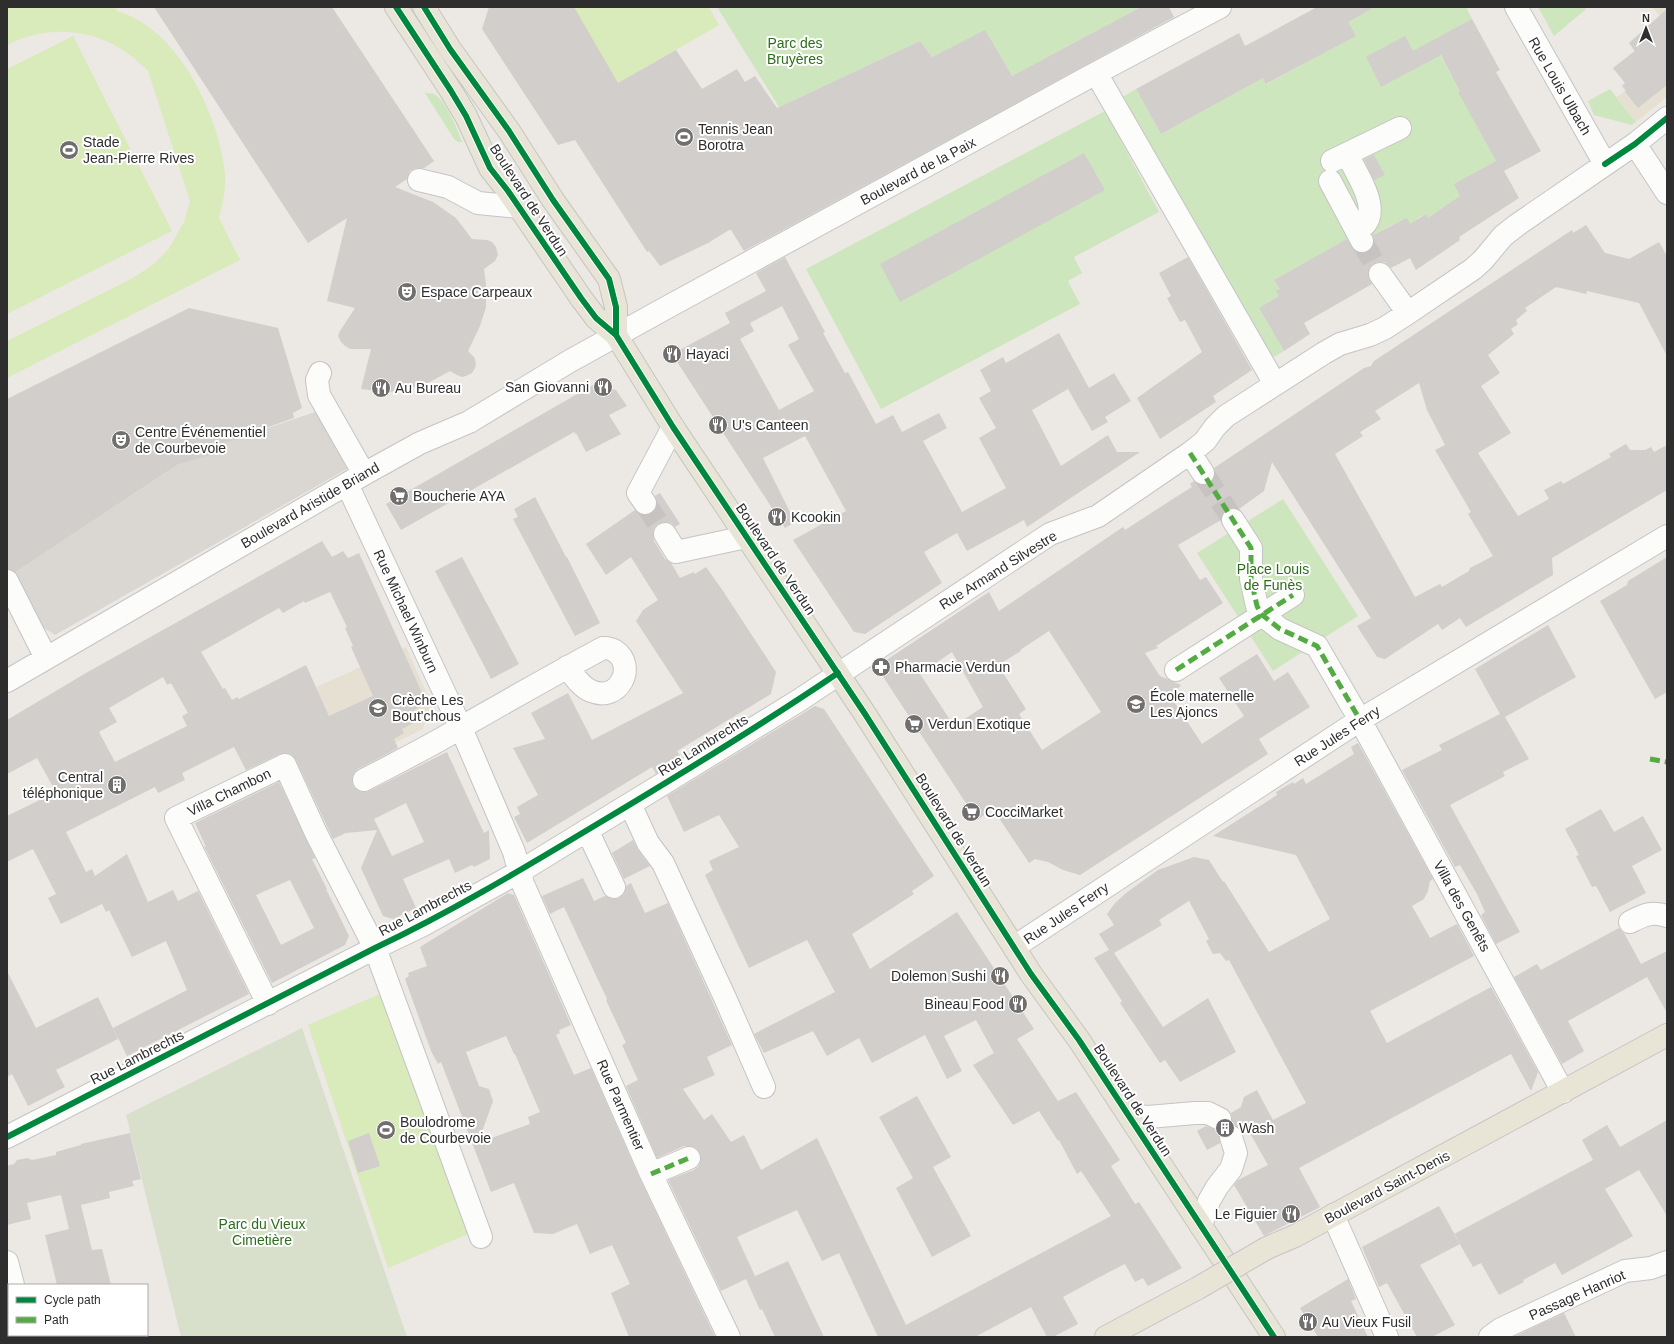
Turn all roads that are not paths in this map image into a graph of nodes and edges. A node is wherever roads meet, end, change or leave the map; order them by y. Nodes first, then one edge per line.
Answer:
1 (424, 7) edge
2 (1220, 7) edge
3 (1516, 7) edge
4 (403, 8) edge
5 (1096, 73) junction
6 (1667, 118) edge
7 (1400, 128) dead end
8 (1635, 144) junction
9 (1605, 164) junction
10 (1336, 165) junction
11 (419, 180) dead end
12 (1667, 193) edge
13 (520, 207) junction
14 (1380, 274) tunnel mouth
15 (1408, 313) junction
16 (616, 335) junction
17 (320, 373) dead end
18 (1276, 384) junction
19 (673, 427) junction
20 (1190, 453) junction
21 (1203, 473) tunnel mouth
22 (356, 479) junction
23 (645, 503) tunnel mouth
24 (1233, 520) tunnel mouth
25 (665, 534) tunnel mouth
26 (746, 536) junction
27 (1667, 536) edge
28 (7, 581) edge
29 (1293, 595) dead end
30 (1261, 614) junction
31 (46, 658) junction
32 (566, 668) dead end
33 (1176, 670) dead end
34 (10, 673) edge
35 (838, 673) junction
36 (1360, 720) junction
37 (461, 728) junction
38 (364, 780) dead end
39 (630, 804) junction
40 (587, 830) junction
41 (519, 872) junction
42 (614, 887) dead end
43 (1667, 916) edge
44 (1630, 922) dead end
45 (1014, 947) junction
46 (375, 948) junction
47 (268, 1004) junction
48 (1667, 1036) edge
49 (764, 1087) dead end
50 (1563, 1092) junction
51 (1129, 1115) junction
52 (7, 1137) edge
53 (689, 1158) dead end
54 (651, 1174) junction
55 (1333, 1215) junction
56 (1201, 1226) junction
57 (481, 1237) dead end
58 (7, 1262) edge
59 (1667, 1262) edge
60 (13, 1284) edge
61 (1495, 1333) edge
62 (729, 1337) edge
63 (1106, 1337) edge
64 (1274, 1337) edge
65 (1387, 1337) edge

1 - 16 main road, Boulevard de Verdun
2 - 5 street, Boulevard de la Paix
3 - 9 street, Rue Louis Ulbach
4 - 13 main road, Boulevard de Verdun
5 - 16 street, Boulevard de la Paix
5 - 18 street
6 - 8 street, Rue Armand Silvestre
7 - 10 street
8 - 9 street, Rue Armand Silvestre
8 - 12 street
9 - 15 street, Rue Armand Silvestre
10 - 10 street
11 - 13 street
13 - 16 main road, Boulevard de Verdun
14 - 15 street
15 - 18 street, Rue Armand Silvestre
16 - 19 main road, Boulevard de Verdun
16 - 22 street, Boulevard Aristide Briand
17 - 22 street, Rue Michael Winburn
18 - 20 street, Rue Armand Silvestre
19 - 23 street
19 - 26 main road, Boulevard de Verdun
20 - 21 street
20 - 35 street, Rue Armand Silvestre
22 - 31 street, Boulevard Aristide Briand
22 - 37 street, Rue Michael Winburn
24 - 30 street
25 - 26 street
26 - 35 main road, Boulevard de Verdun
27 - 36 street, Rue Jules Ferry
28 - 31 street
29 - 30 street
30 - 33 street
30 - 36 street
31 - 34 street, Boulevard Aristide Briand
32 - 37 street
35 - 39 street, Rue Lambrechts
35 - 45 main road, Boulevard de Verdun
36 - 45 street, Rue Jules Ferry
36 - 50 street, Villa des Genêts
37 - 38 street
37 - 41 street, Rue Michael Winburn
39 - 40 street, Rue Lambrechts
39 - 49 street
40 - 41 street, Rue Lambrechts
40 - 42 street
41 - 46 street, Rue Lambrechts
41 - 54 street, Rue Parmentier
43 - 44 street
45 - 51 main road, Boulevard de Verdun
46 - 47 street, Rue Lambrechts
46 - 47 street, Villa Chambon
46 - 57 street
47 - 52 street, Rue Lambrechts
48 - 50 main road, Boulevard Saint-Denis
50 - 55 main road, Boulevard Saint-Denis
51 - 56 main road, Boulevard de Verdun
51 - 56 street
53 - 54 street
54 - 62 street, Rue Parmentier
55 - 63 main road, Boulevard Saint-Denis, bridge
55 - 65 street
56 - 64 main road, Boulevard de Verdun
58 - 60 street
59 - 61 street, Passage Hanriot

